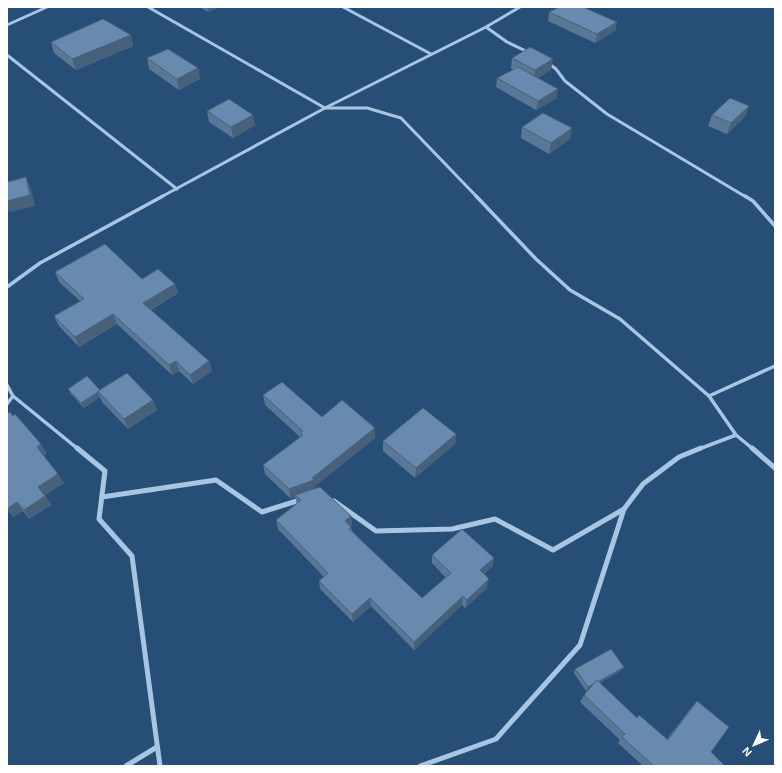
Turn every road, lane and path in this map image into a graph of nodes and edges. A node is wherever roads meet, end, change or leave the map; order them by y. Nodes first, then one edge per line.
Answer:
1 (47, 7) edge
2 (148, 7) edge
3 (343, 7) edge
4 (520, 7) edge
5 (7, 25) edge
6 (486, 27) junction
7 (532, 53) edge
8 (431, 54) junction
9 (7, 56) edge
10 (544, 61) edge
11 (324, 108) junction
12 (177, 189) junction
13 (775, 226) edge
14 (7, 287) edge
15 (775, 366) edge
16 (7, 385) edge
17 (12, 396) junction
18 (709, 396) junction
19 (7, 404) edge
20 (736, 435) junction
21 (775, 468) edge
22 (102, 497) junction
23 (307, 497) edge
24 (328, 497) edge
25 (624, 509) junction
26 (157, 747) junction
27 (126, 766) edge
28 (160, 766) edge
29 (420, 766) edge

1 - 5 street
2 - 11 street
3 - 8 street
4 - 6 street
6 - 7 street
6 - 8 street
8 - 11 street
9 - 12 street
10 - 13 street
11 - 12 street
11 - 18 street
12 - 14 street
15 - 18 street
16 - 17 street
17 - 19 street
17 - 22 street
18 - 20 street
20 - 21 street
20 - 25 street
22 - 23 street
22 - 26 street
24 - 25 street
25 - 29 street
26 - 27 street
26 - 28 street

